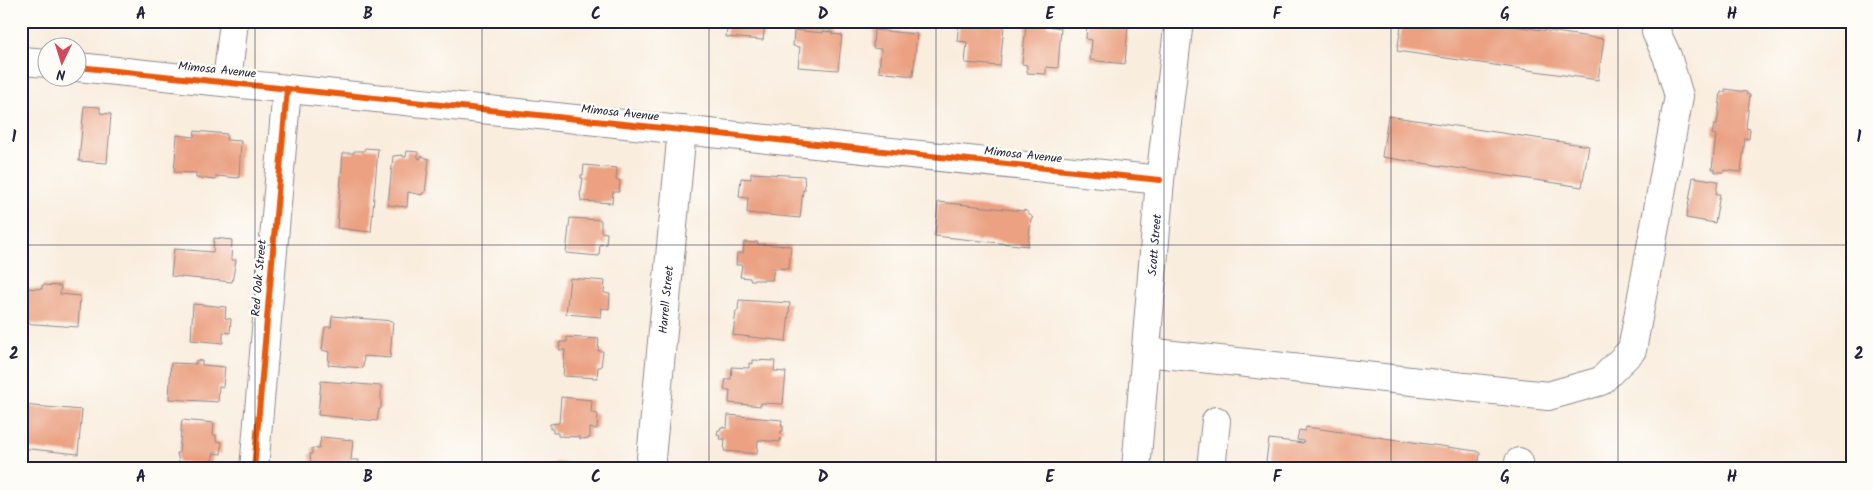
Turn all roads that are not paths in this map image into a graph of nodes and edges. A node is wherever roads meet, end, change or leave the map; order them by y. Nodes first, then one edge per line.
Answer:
1 (234, 21) edge
2 (1180, 21) edge
3 (1658, 21) edge
4 (21, 61) edge
5 (38, 63) edge
6 (88, 68) edge
7 (227, 82) junction
8 (287, 89) junction
9 (682, 130) junction
10 (1160, 180) junction
11 (1146, 352) junction
12 (1216, 421) dead end
13 (254, 469) edge
14 (650, 469) edge
15 (1136, 469) edge
16 (1211, 469) edge

1 - 7 street
2 - 10 street, Scott Street
3 - 11 street
4 - 5 street
6 - 7 street, Mimosa Avenue
7 - 8 street, Mimosa Avenue
8 - 9 street, Mimosa Avenue
8 - 13 street, Red Oak Street
9 - 10 street, Mimosa Avenue
9 - 14 street, Harrell Street
10 - 11 street, Scott Street
11 - 15 street, Scott Street
12 - 16 street

